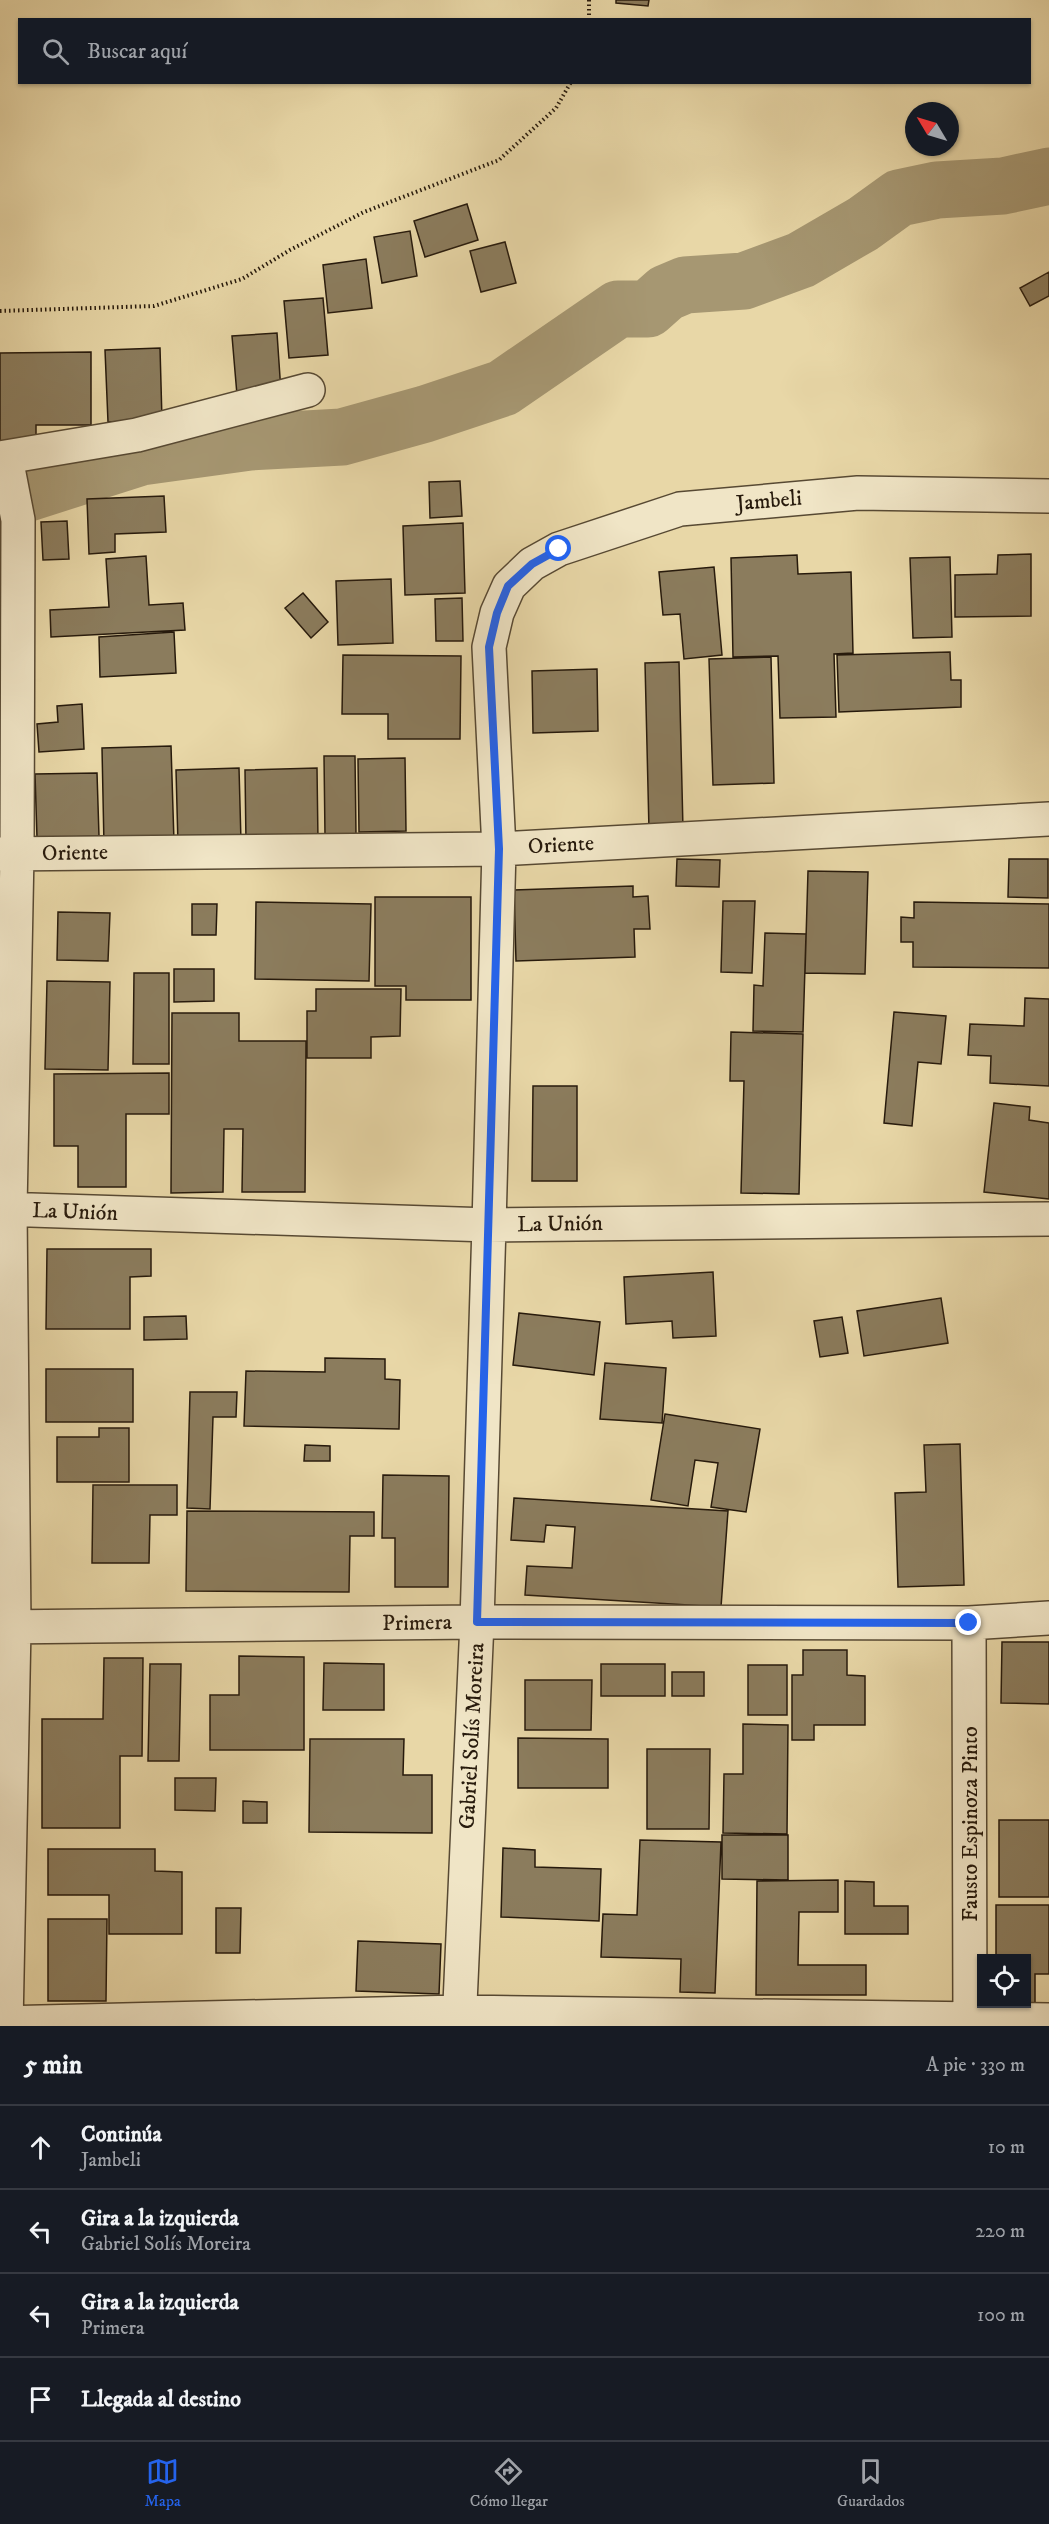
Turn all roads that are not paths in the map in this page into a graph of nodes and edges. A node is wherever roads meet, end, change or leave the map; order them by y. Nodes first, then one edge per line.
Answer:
1 (308, 390) dead end
2 (6, 465) edge
3 (1049, 496) edge
4 (508, 586) joint
5 (1049, 819) edge
6 (499, 849) junction
7 (8, 854) edge
8 (5, 1209) edge
9 (1049, 1219) edge
10 (489, 1225) junction
11 (1049, 1618) edge
12 (477, 1622) junction
13 (969, 1623) junction
14 (7, 1627) edge
15 (459, 2019) edge
16 (1049, 2020) edge
17 (970, 2023) edge
18 (4, 2024) edge

1 - 2 street
2 - 7 street
3 - 4 street, Jambeli
4 - 6 street, Gabriel Solís Moreira
5 - 6 street, Oriente
6 - 7 street, Oriente
6 - 10 street, Gabriel Solís Moreira
7 - 8 street
8 - 10 street, La Unión
8 - 14 street
9 - 10 street, La Unión
10 - 12 street, Gabriel Solís Moreira
11 - 13 street, Primera
12 - 13 street, Primera
12 - 14 street, Primera
12 - 15 street, Gabriel Solís Moreira
13 - 17 street, Fausto Espinoza Pinto
14 - 18 street
15 - 17 street
15 - 18 street
16 - 17 street

